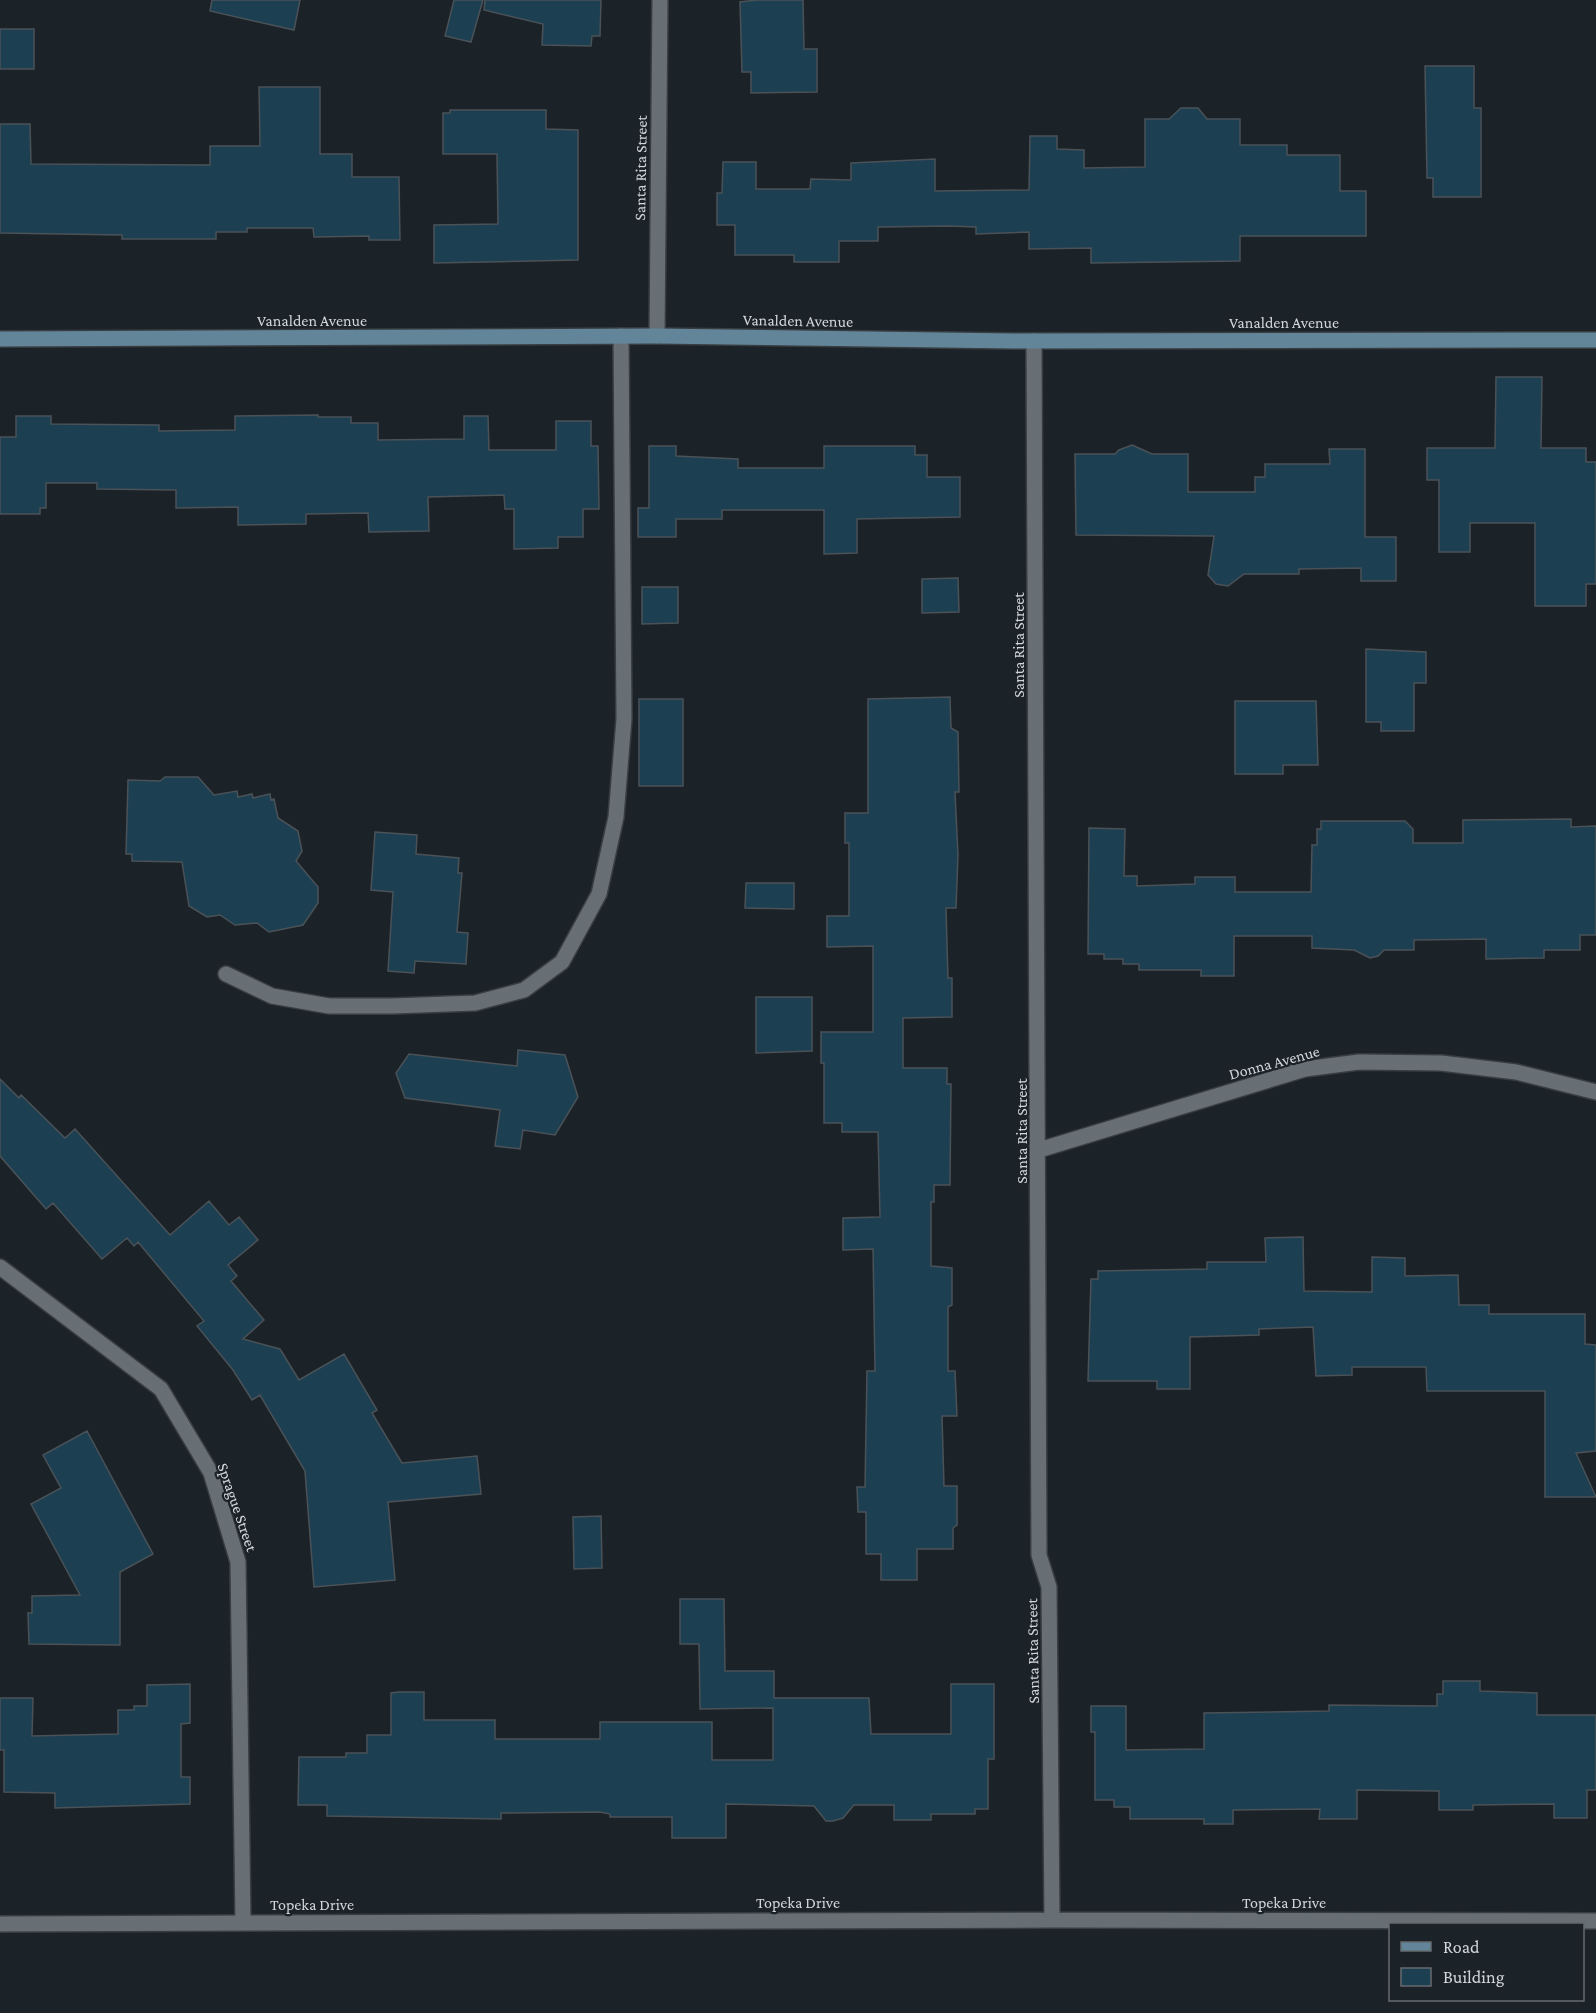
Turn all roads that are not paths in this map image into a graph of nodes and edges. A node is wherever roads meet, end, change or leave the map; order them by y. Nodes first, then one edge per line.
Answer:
1 (660, 0) edge
2 (621, 336) junction
3 (657, 336) junction
4 (0, 339) edge
5 (1596, 340) edge
6 (1034, 341) junction
7 (226, 974) dead end
8 (1596, 1092) edge
9 (1039, 1150) junction
10 (0, 1267) edge
11 (1052, 1920) junction
12 (1596, 1921) edge
13 (243, 1922) junction
14 (0, 1924) edge

1 - 3 street, Santa Rita Street
2 - 3 main road, Vanalden Avenue
2 - 4 main road, Vanalden Avenue
2 - 7 street
3 - 6 main road, Vanalden Avenue
5 - 6 main road, Vanalden Avenue
6 - 9 street, Santa Rita Street
8 - 9 street, Donna Avenue
9 - 11 street, Santa Rita Street
10 - 13 street, Sprague Street
11 - 12 street, Topeka Drive
11 - 13 street, Topeka Drive
13 - 14 street, Topeka Drive

